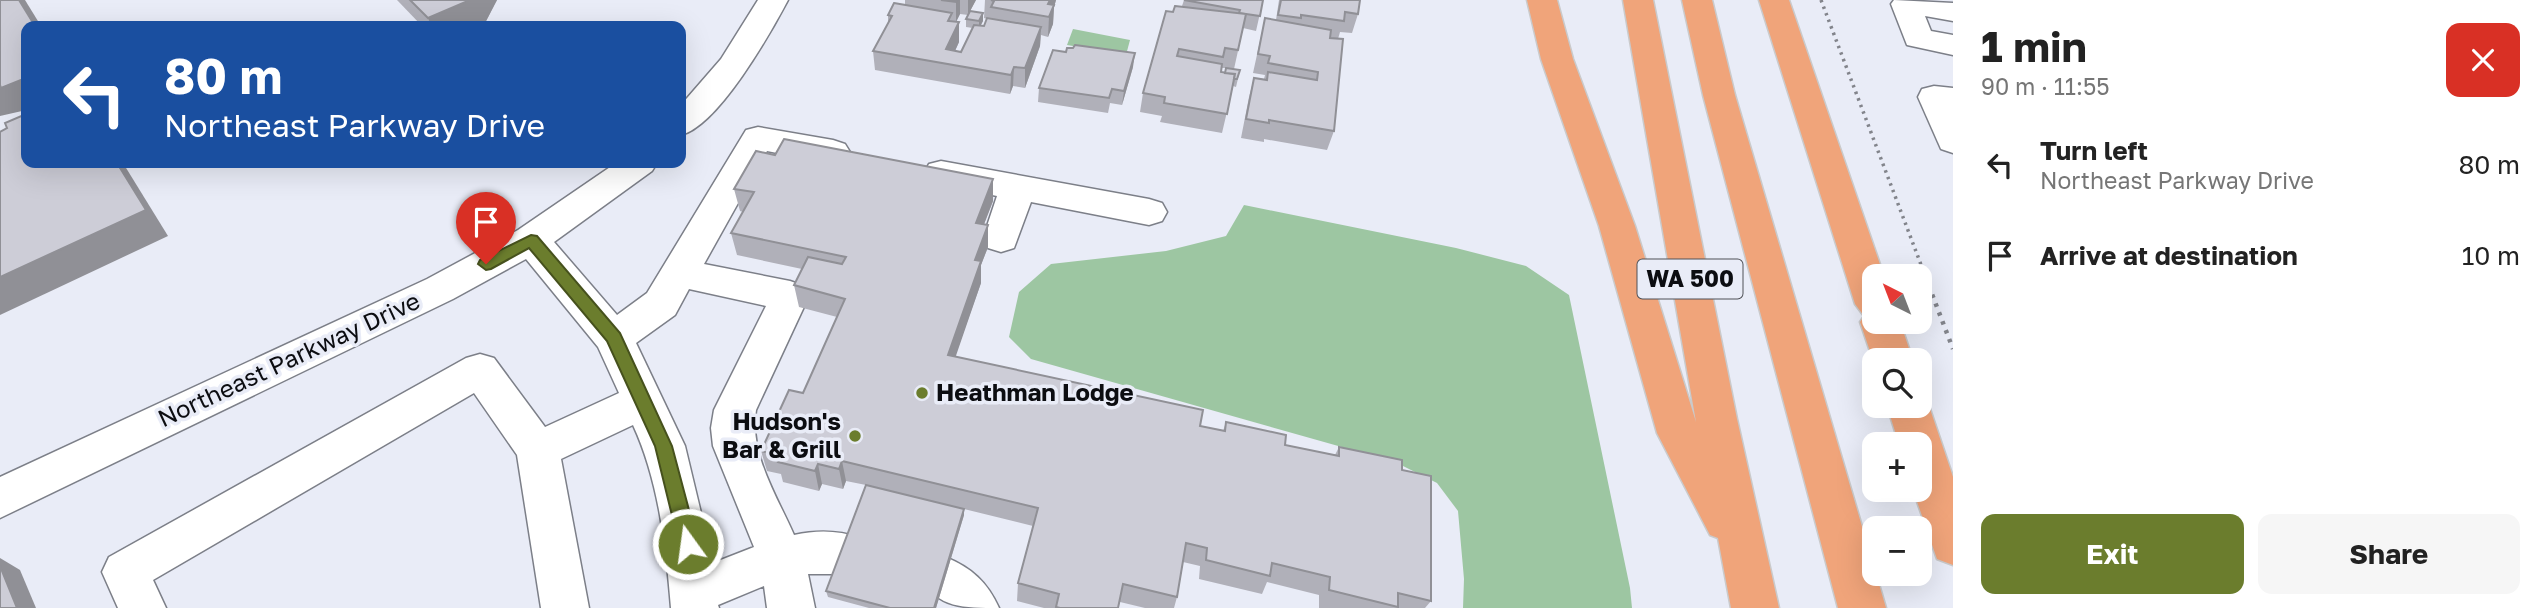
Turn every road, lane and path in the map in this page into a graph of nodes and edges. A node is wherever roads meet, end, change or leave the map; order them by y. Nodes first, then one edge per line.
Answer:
1 (773, 0) edge
2 (1542, 0) edge
3 (1638, 0) edge
4 (1697, 0) edge
5 (1773, 0) edge
6 (1821, 0) edge
7 (1953, 12) edge
8 (1953, 45) edge
9 (1953, 99) edge
10 (686, 119) edge
11 (1953, 141) edge
12 (867, 159) edge
13 (909, 167) edge
14 (633, 168) edge
15 (1018, 187) junction
16 (1149, 212) dead end
17 (1001, 238) dead end
18 (531, 240) junction
19 (1862, 268) edge
20 (680, 273) junction
21 (614, 338) junction
22 (1953, 349) edge
23 (643, 401) junction
24 (1912, 418) edge
25 (538, 450) junction
26 (0, 498) edge
27 (1953, 544) edge
28 (844, 553) edge
29 (1746, 557) junction
30 (782, 560) junction
31 (694, 600) edge
32 (142, 608) edge
33 (565, 608) edge
34 (791, 608) edge
35 (1755, 608) edge
36 (1862, 608) edge

1 - 10 street
2 - 29 highway
3 - 29 highway, WA 500
4 - 36 highway, WA 500
5 - 19 highway
6 - 22 path
7 - 8 street
9 - 11 street
12 - 20 street
13 - 15 street
14 - 18 street, Northeast Parkway Drive
15 - 16 street
15 - 17 street
18 - 21 street
18 - 26 street, Northeast Parkway Drive
20 - 21 street
20 - 30 street
21 - 23 street
23 - 25 street
23 - 31 street
24 - 27 highway
25 - 32 street
25 - 33 street
28 - 30 street
29 - 35 highway, WA 500
30 - 31 street
30 - 34 street

